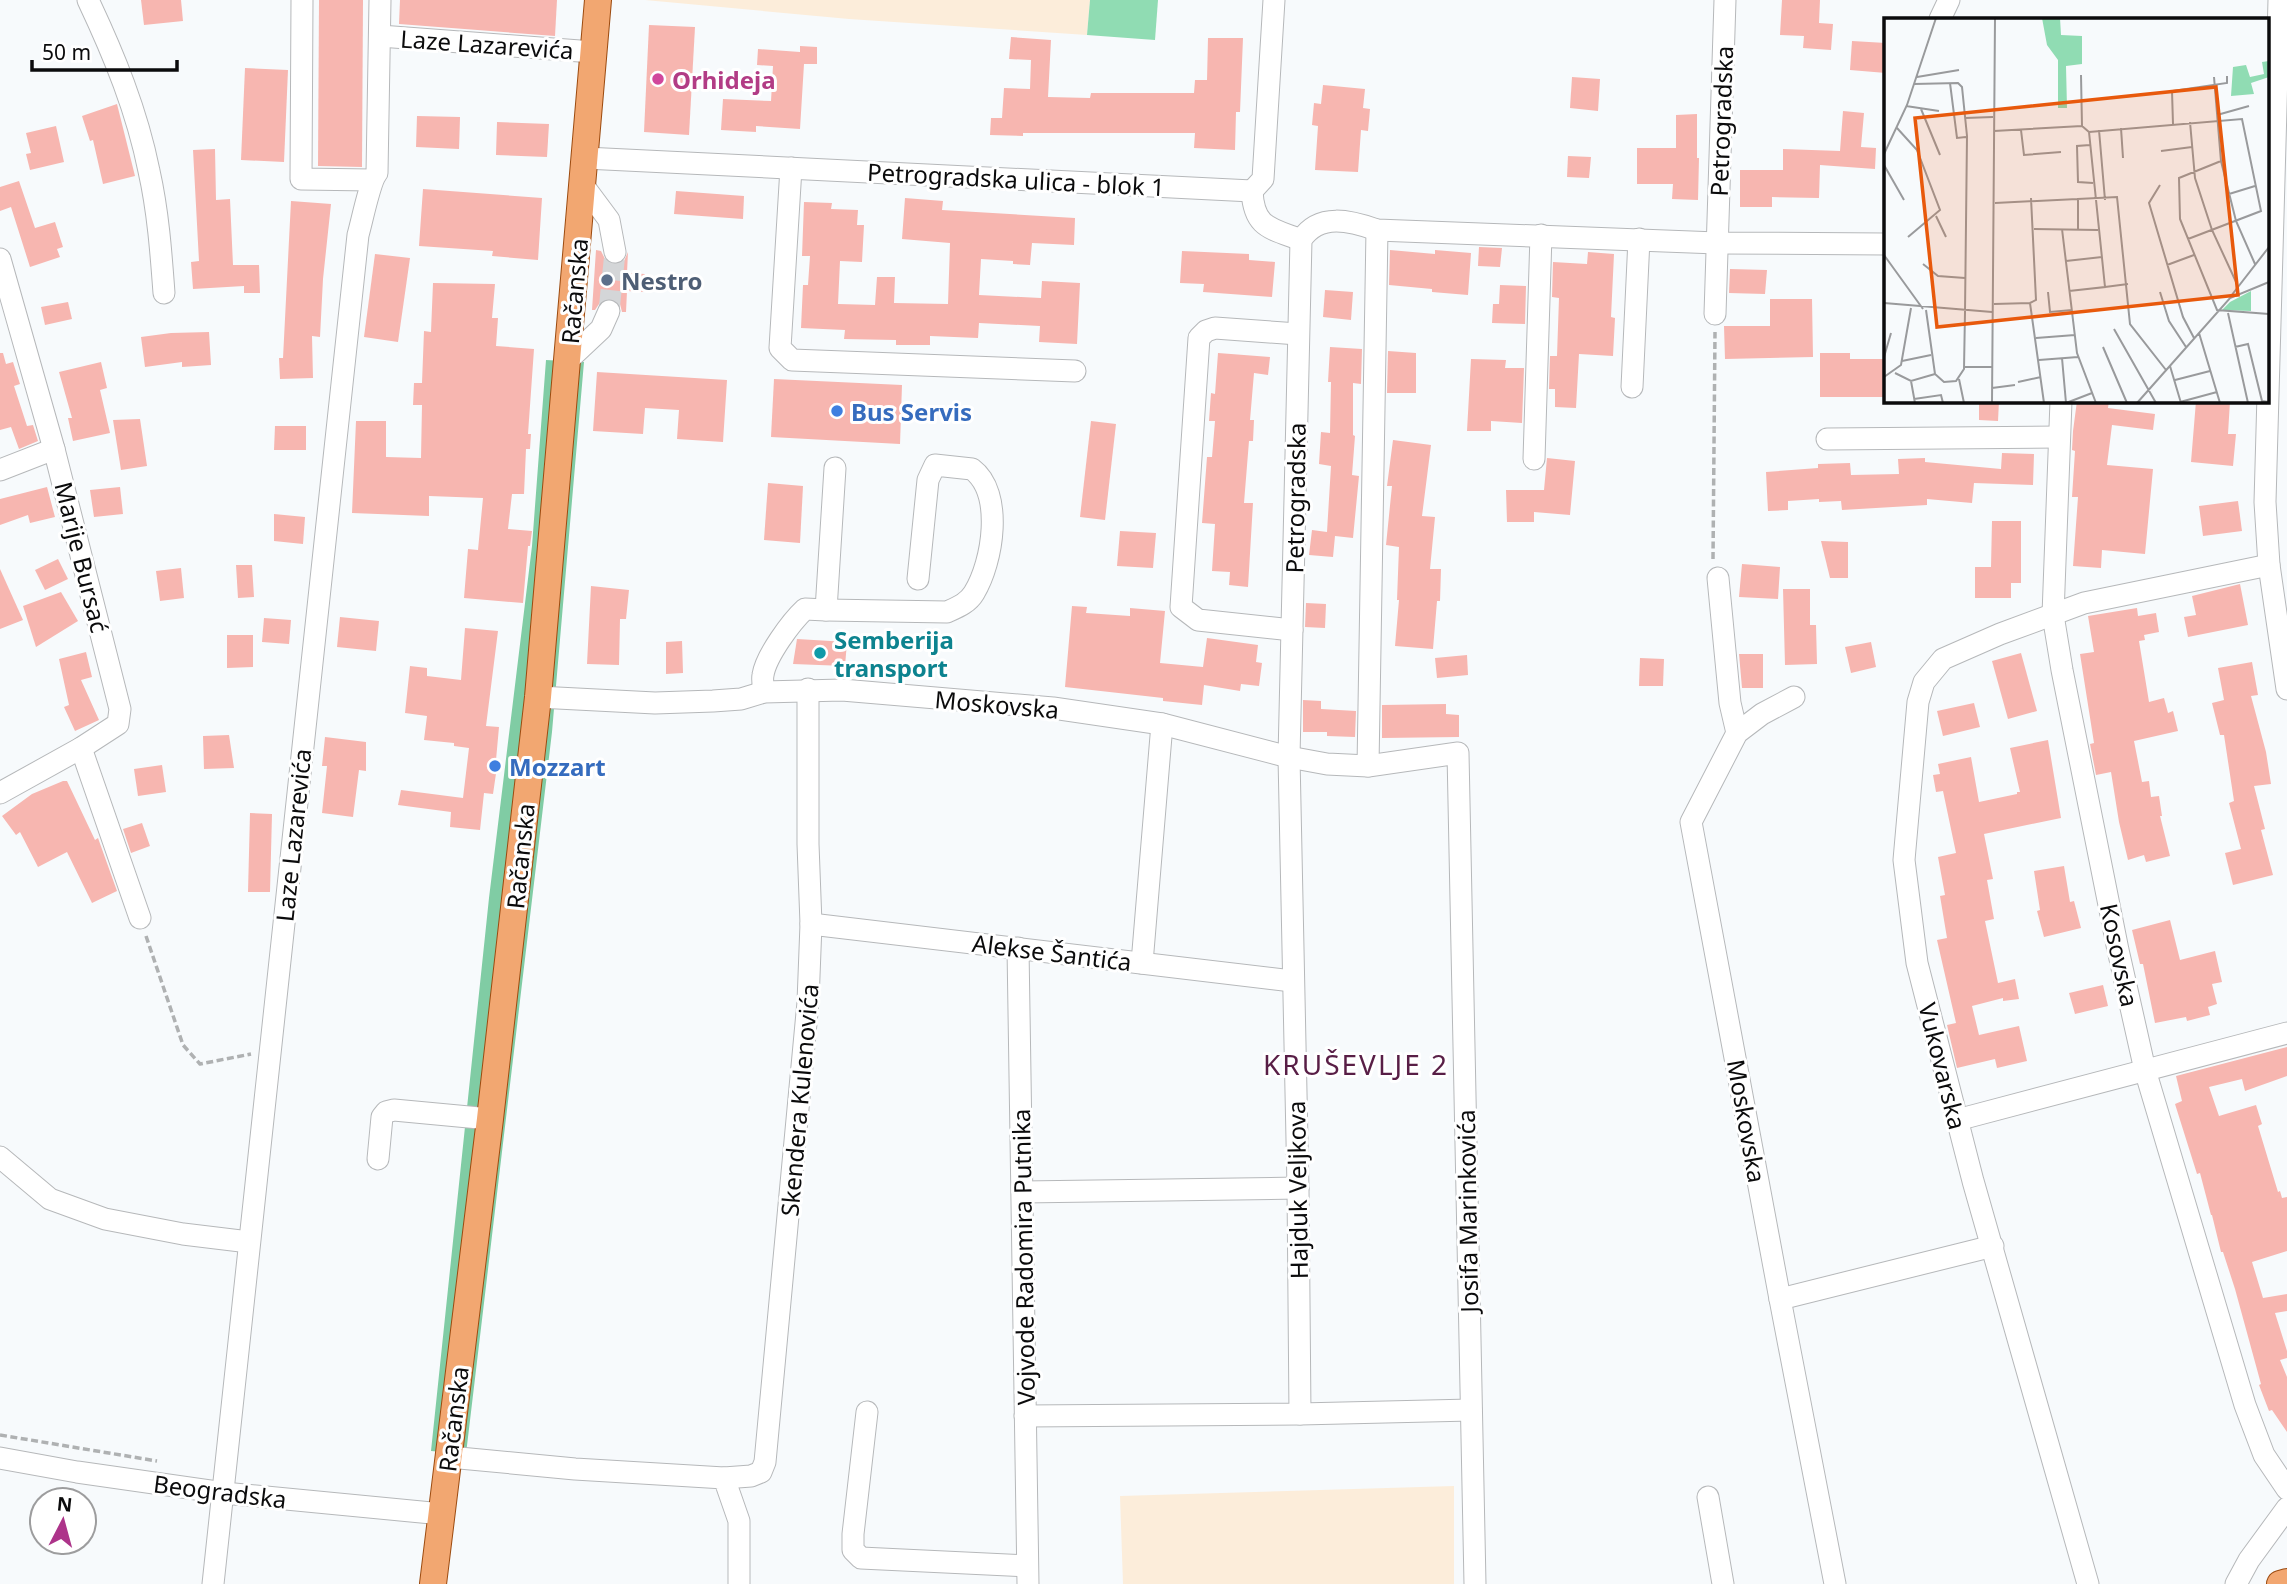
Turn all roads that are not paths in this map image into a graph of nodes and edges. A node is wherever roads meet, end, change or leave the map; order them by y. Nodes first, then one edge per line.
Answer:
1 (88, 0) edge
2 (302, 0) edge
3 (380, 0) edge
4 (598, 0) edge
5 (1274, 0) edge
6 (1725, 0) edge
7 (1949, 0) edge
8 (2279, 0) edge
9 (1940, 18) edge
10 (380, 36) junction
11 (593, 52) junction
12 (585, 158) junction
13 (791, 168) junction
14 (371, 180) junction
15 (583, 185) junction
16 (1252, 191) junction
17 (2279, 216) edge
18 (1377, 230) junction
19 (1541, 236) junction
20 (1639, 239) junction
21 (1301, 240) junction
22 (1717, 243) junction
23 (1884, 244) edge
24 (2275, 249) edge
25 (615, 252) tunnel mouth
26 (0, 259) edge
27 (164, 293) dead end
28 (609, 311) tunnel mouth
29 (1715, 314) road end
30 (1298, 334) junction
31 (568, 360) junction
32 (1076, 371) dead end
33 (2270, 376) edge
34 (1632, 387) dead end
35 (2061, 402) edge
36 (2269, 402) edge
37 (2059, 437) junction
38 (1828, 439) dead end
39 (54, 449) junction
40 (1534, 459) dead end
41 (835, 468) dead end
42 (0, 470) edge
43 (2269, 565) junction
44 (1718, 578) road end
45 (918, 579) dead end
46 (826, 610) junction
47 (2053, 615) junction
48 (1292, 630) junction
49 (808, 689) junction
50 (2287, 689) edge
51 (764, 692) junction
52 (538, 697) junction
53 (1794, 697) dead end
54 (1162, 724) junction
55 (1737, 733) junction
56 (81, 748) junction
57 (1458, 753) joint
58 (1289, 757) junction
59 (1368, 766) junction
60 (0, 793) edge
61 (140, 918) road end
62 (811, 924) junction
63 (1018, 948) junction
64 (1142, 963) junction
65 (1293, 981) junction
66 (2287, 1033) edge
67 (2145, 1070) junction
68 (490, 1119) junction
69 (1957, 1120) junction
70 (0, 1157) edge
71 (378, 1159) dead end
72 (1298, 1188) junction
73 (1023, 1192) junction
74 (249, 1242) junction
75 (1993, 1245) junction
76 (1780, 1299) junction
77 (1471, 1410) junction
78 (867, 1412) dead end
79 (1300, 1414) junction
80 (1025, 1416) junction
81 (449, 1457) junction
82 (0, 1458) edge
83 (724, 1478) junction
84 (2287, 1489) edge
85 (224, 1493) junction
86 (1708, 1497) dead end
87 (2287, 1508) edge
88 (442, 1514) junction
89 (1027, 1575) edge
90 (2287, 1582) edge
91 (213, 1584) edge
92 (433, 1584) edge
93 (739, 1584) edge
94 (1475, 1584) edge
95 (1723, 1584) edge
96 (1835, 1584) edge
97 (2088, 1584) edge
98 (2236, 1584) edge
99 (2280, 1584) edge

1 - 27 street
2 - 14 street
3 - 10 street, Laze Lazarevića
4 - 11 main road, Račanska
5 - 16 street
6 - 22 street, Petrogradska
7 - 9 street
8 - 17 street
10 - 11 street, Laze Lazarevića
10 - 14 street, Laze Lazarevića
11 - 12 main road, Račanska
12 - 13 street, Petrogradska ulica - blok 1
12 - 15 main road, Račanska
13 - 16 street, Petrogradska ulica - blok 1
13 - 32 street
14 - 74 street, Laze Lazarevića
15 - 25 street
15 - 31 main road, Račanska
16 - 21 street
17 - 24 street
18 - 19 street
18 - 21 street
18 - 59 street
19 - 20 street
19 - 40 street
20 - 22 street
20 - 34 street
21 - 30 street, Petrogradska
22 - 23 street
22 - 29 street, Petrogradska
24 - 33 street
26 - 39 street, Marije Bursać
28 - 31 street
30 - 48 street, Petrogradska
30 - 48 street
31 - 52 main road, Račanska
35 - 37 street, Kosovska
36 - 43 street
37 - 38 street
37 - 47 street, Kosovska
39 - 42 street
39 - 56 street, Marije Bursać
41 - 46 street
43 - 47 street, Vukovarska
43 - 50 street
44 - 55 street
45 - 46 street
46 - 51 street
47 - 67 street, Kosovska
47 - 69 street, Vukovarska
48 - 58 street, Petrogradska
49 - 51 street, Moskovska
49 - 54 street, Moskovska
49 - 62 street, Skendera Kulenovića
51 - 52 street, Moskovska
52 - 68 main road, Račanska
53 - 55 street, Moskovska
54 - 58 street, Moskovska
54 - 64 street
55 - 76 street, Moskovska
56 - 60 street, Marije Bursać
56 - 61 street
57 - 59 street, Moskovska
57 - 77 street, Josifa Marinkovića
58 - 59 street, Moskovska
58 - 65 street, Hajduk Veljkova
62 - 63 street, Alekse Šantića
62 - 83 street, Skendera Kulenovića
63 - 64 street, Alekse Šantića
63 - 73 street, Vojvode Radomira Putnika
64 - 65 street, Alekse Šantića
65 - 72 street, Hajduk Veljkova
66 - 67 street
67 - 69 street
67 - 84 street, Kosovska
68 - 71 street
68 - 81 main road, Račanska
69 - 75 street, Vukovarska
70 - 74 street
72 - 73 street
72 - 79 street, Hajduk Veljkova
73 - 80 street, Vojvode Radomira Putnika
74 - 85 street, Laze Lazarevića
75 - 76 street
75 - 97 street, Vukovarska
76 - 96 street, Moskovska
77 - 79 street
77 - 94 street, Josifa Marinkovića
78 - 89 street, Vojvode Radomira Putnika
79 - 80 street
80 - 89 street, Vojvode Radomira Putnika
81 - 83 street, Skendera Kulenovića
81 - 88 main road, Račanska
82 - 85 street, Beogradska
83 - 93 street
85 - 88 street, Beogradska
85 - 91 street, Laze Lazarevića
86 - 95 street
87 - 98 street
88 - 92 main road, Račanska
90 - 99 main road

